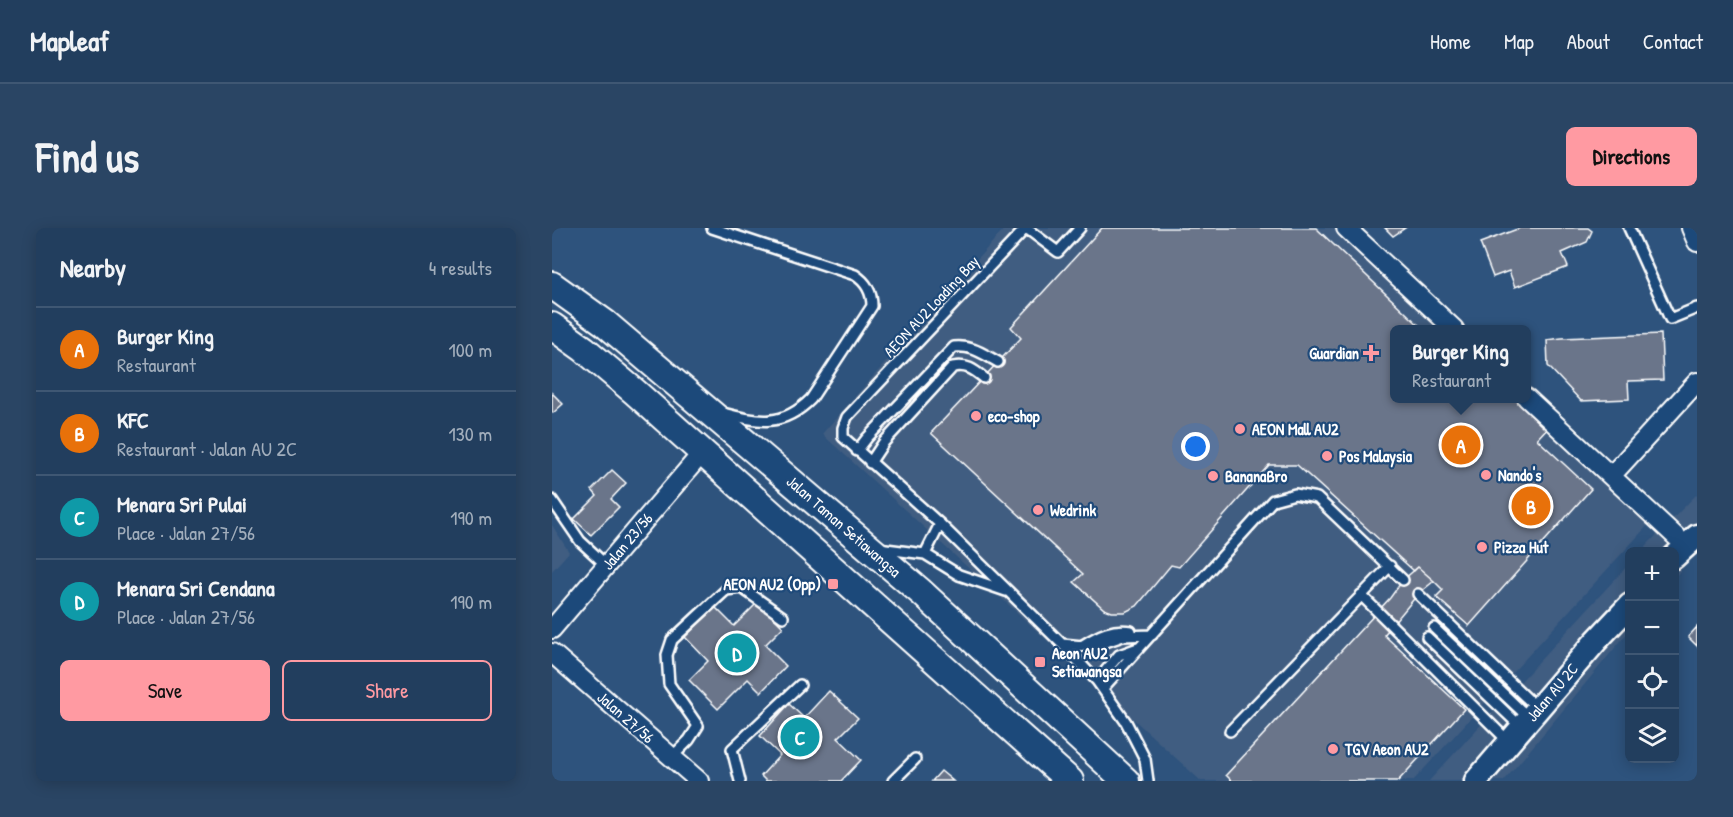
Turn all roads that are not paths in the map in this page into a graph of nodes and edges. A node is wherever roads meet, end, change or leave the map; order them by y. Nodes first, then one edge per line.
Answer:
1 (712, 228) edge
2 (1080, 228) edge
3 (1346, 228) edge
4 (1629, 228) edge
5 (552, 285) edge
6 (1697, 308) edge
7 (1449, 325) edge
8 (552, 326) edge
9 (998, 363) dead end
10 (984, 378) dead end
11 (1697, 382) edge
12 (1531, 402) edge
13 (707, 408) junction
14 (857, 451) junction
15 (702, 453) junction
16 (870, 463) junction
17 (1611, 476) junction
18 (552, 500) edge
19 (940, 524) junction
20 (867, 546) junction
21 (1686, 546) edge
22 (925, 554) junction
23 (606, 565) junction
24 (1390, 566) junction
25 (1403, 580) dead end
26 (1007, 591) junction
27 (1418, 594) dead end
28 (1361, 595) junction
29 (1625, 610) edge
30 (783, 617) dead end
31 (1434, 628) dead end
32 (552, 629) edge
33 (1152, 635) junction
34 (1427, 637) dead end
35 (1062, 644) junction
36 (552, 652) edge
37 (800, 685) dead end
38 (1100, 685) junction
39 (1525, 724) junction
40 (1230, 731) dead end
41 (672, 757) junction
42 (915, 759) dead end
43 (699, 781) edge
44 (740, 781) edge
45 (893, 781) edge
46 (1070, 781) edge
47 (1126, 781) edge
48 (1148, 781) edge
49 (1476, 781) edge

1 - 13 lane
2 - 14 lane, AEON AU2 Loading Bay
3 - 7 street
4 - 6 lane
5 - 13 main road, Jalan Taman Setiawangsa
8 - 15 main road
9 - 14 lane
10 - 16 lane
11 - 17 street
12 - 17 street
13 - 20 main road, Jalan Taman Setiawangsa
14 - 16 lane
15 - 23 street, Jalan 23/56
15 - 46 main road
16 - 19 lane
17 - 21 street
18 - 23 lane
19 - 22 lane
19 - 26 lane
20 - 22 lane
20 - 47 main road, Jalan Taman Setiawangsa
22 - 26 lane
23 - 32 street, Jalan 23/56
24 - 25 lane
24 - 28 lane
24 - 33 lane
26 - 35 lane
27 - 39 lane
28 - 39 lane
28 - 40 lane
29 - 39 street, Jalan AU 2C
30 - 41 lane
31 - 39 lane
33 - 35 lane
33 - 38 lane
34 - 39 lane
35 - 38 lane
36 - 41 street, Jalan 27/56
37 - 44 lane
38 - 48 lane
39 - 49 street, Jalan AU 2C
41 - 43 street, Jalan 27/56
42 - 45 lane

